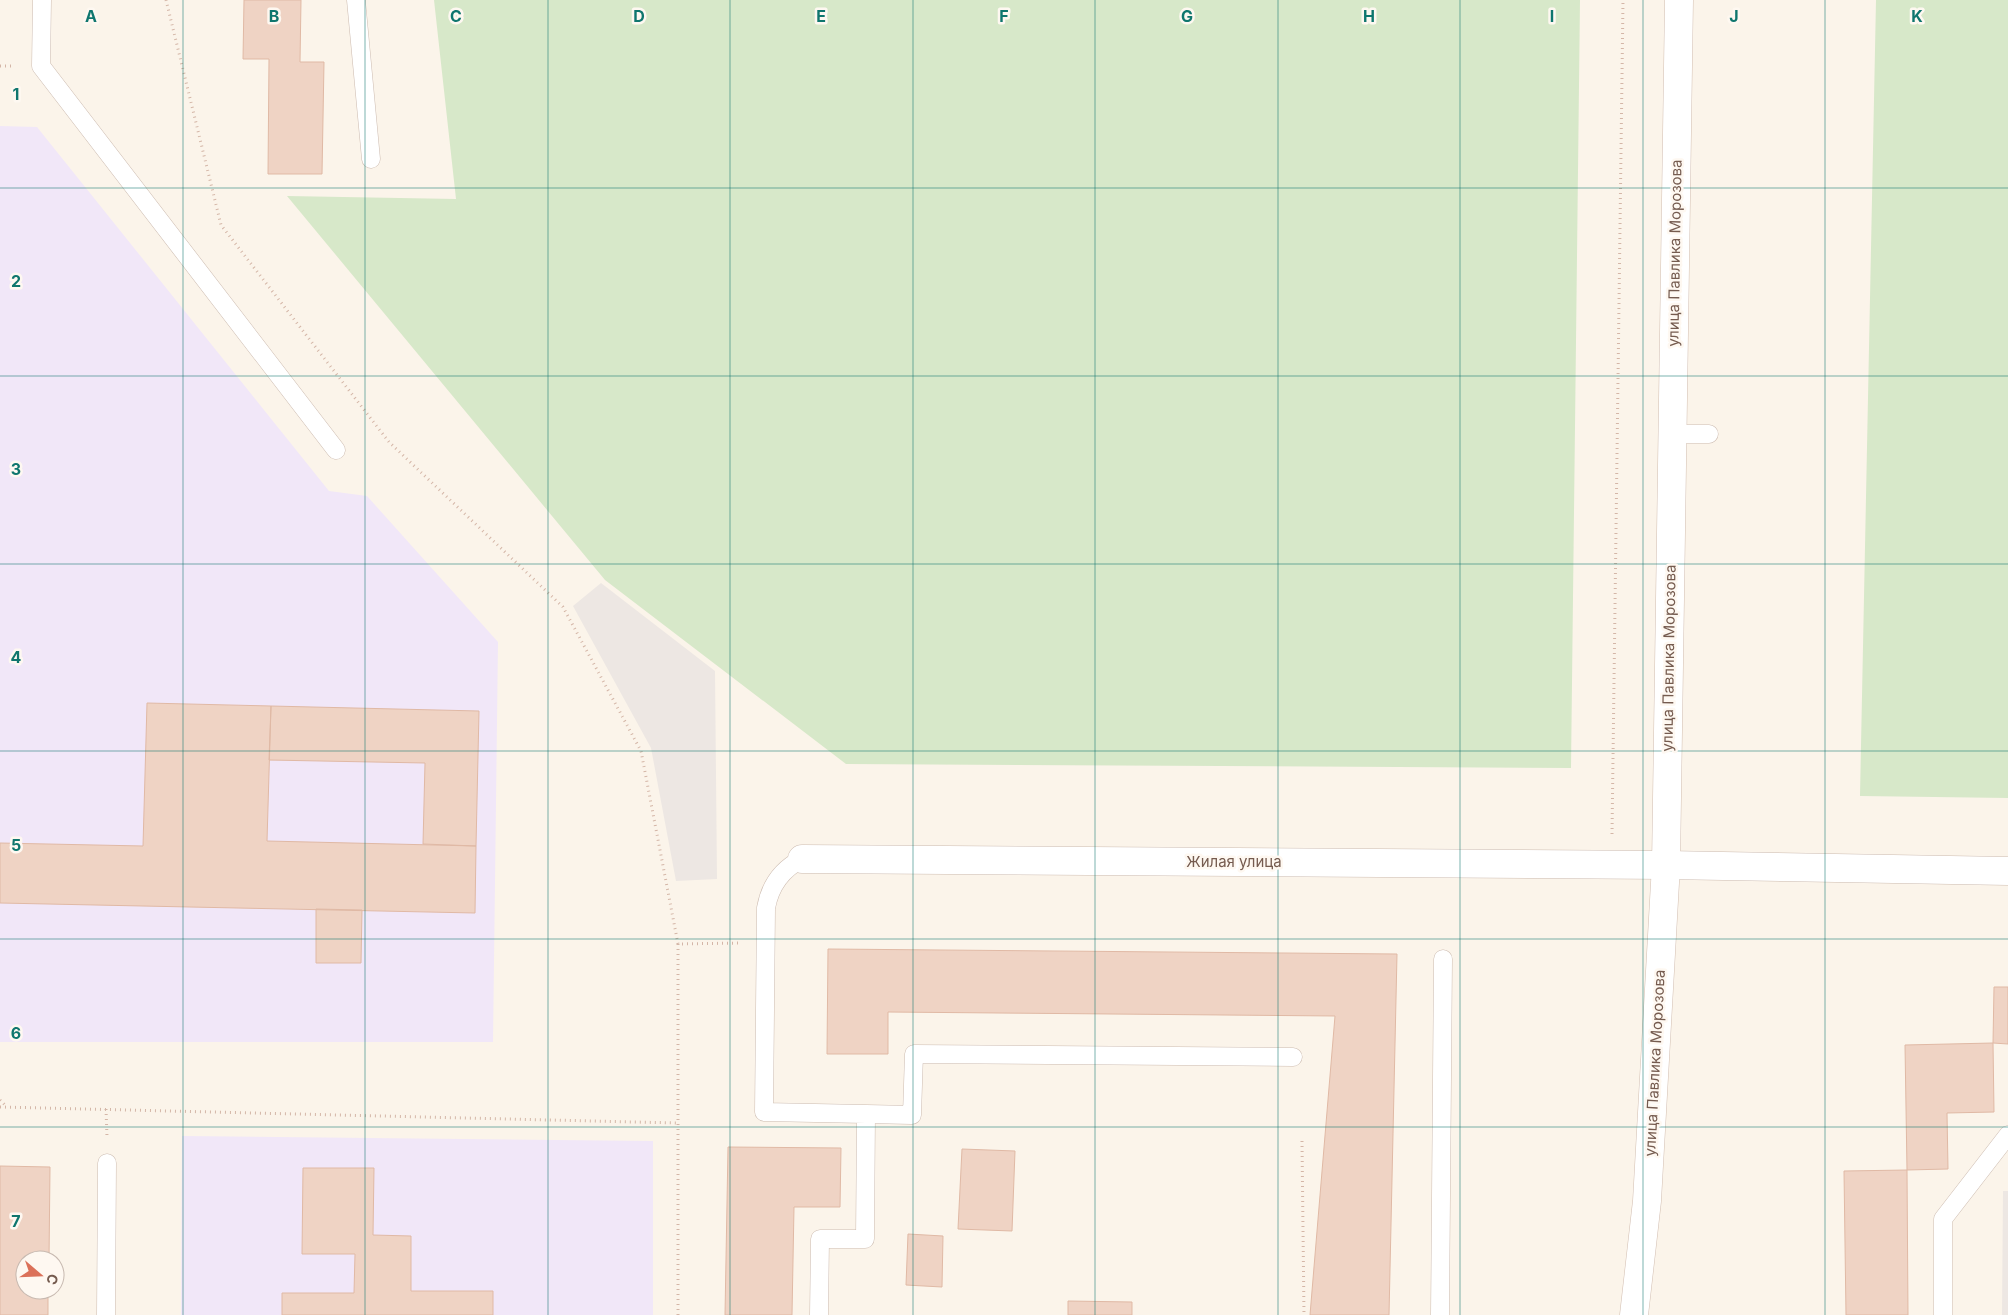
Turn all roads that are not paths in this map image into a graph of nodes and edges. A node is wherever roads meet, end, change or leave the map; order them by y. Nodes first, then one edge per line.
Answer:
1 (42, 0) edge
2 (356, 0) edge
3 (1679, 0) edge
4 (370, 159) dead end
5 (1673, 434) junction
6 (1709, 434) dead end
7 (336, 450) dead end
8 (802, 859) joint
9 (1666, 866) junction
10 (2008, 871) edge
11 (1443, 959) dead end
12 (1293, 1057) dead end
13 (866, 1114) junction
14 (2008, 1135) edge
15 (107, 1162) dead end
16 (106, 1315) edge
17 (819, 1315) edge
18 (1440, 1315) edge
19 (1634, 1315) edge
20 (1943, 1315) edge

1 - 7 lane
2 - 4 lane
3 - 5 street, улица Павлика Морозова
5 - 6 lane
5 - 9 street, улица Павлика Морозова
8 - 9 street, Жилая улица
8 - 13 lane
9 - 10 street, Жилая улица
9 - 19 street, улица Павлика Морозова
11 - 18 lane
12 - 13 lane
13 - 17 lane
14 - 20 lane
15 - 16 lane

